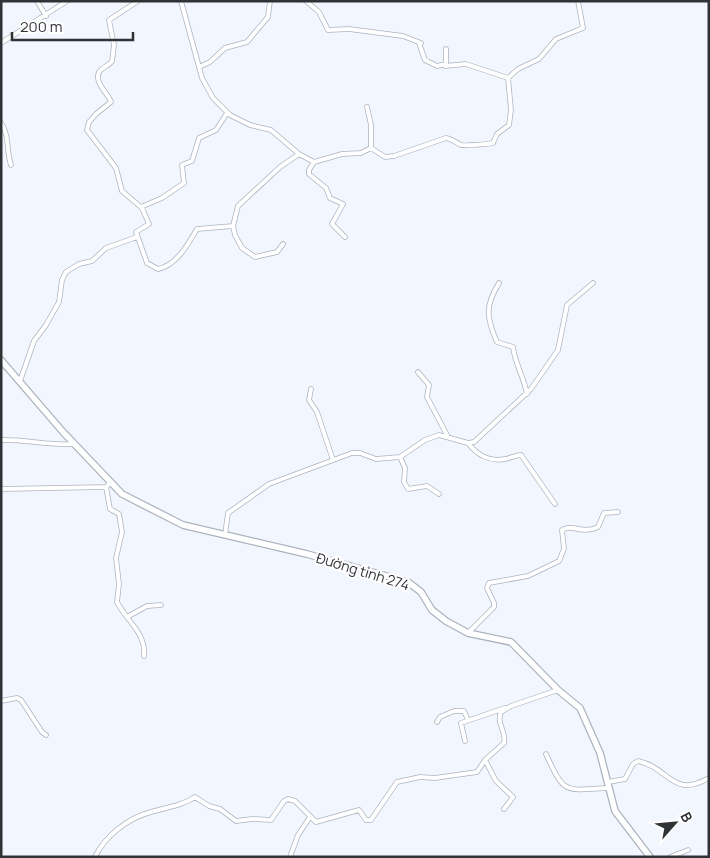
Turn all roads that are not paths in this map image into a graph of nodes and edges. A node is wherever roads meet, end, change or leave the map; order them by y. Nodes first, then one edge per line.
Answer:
1 (37, 1) edge
2 (67, 1) edge
3 (138, 1) edge
4 (182, 1) edge
5 (270, 1) edge
6 (306, 1) edge
7 (578, 1) edge
8 (46, 16) junction
9 (1, 43) edge
10 (446, 49) dead end
11 (445, 66) junction
12 (199, 68) junction
13 (508, 78) junction
14 (367, 107) dead end
15 (227, 113) junction
16 (1, 123) edge
17 (370, 148) junction
18 (299, 154) junction
19 (314, 162) junction
20 (11, 165) dead end
21 (141, 207) junction
22 (233, 226) junction
23 (137, 237) junction
24 (345, 237) dead end
25 (283, 244) dead end
26 (499, 283) dead end
27 (593, 283) dead end
28 (1, 360) edge
29 (418, 372) dead end
30 (20, 381) junction
31 (312, 390) dead end
32 (527, 394) junction
33 (447, 436) junction
34 (1, 440) edge
35 (468, 443) junction
36 (74, 444) junction
37 (400, 457) junction
38 (333, 460) junction
39 (108, 485) junction
40 (1, 489) edge
41 (439, 494) dead end
42 (555, 504) dead end
43 (618, 512) dead end
44 (225, 535) junction
45 (161, 605) dead end
46 (127, 617) junction
47 (468, 633) junction
48 (144, 656) dead end
49 (558, 690) junction
50 (1, 701) edge
51 (511, 706) junction
52 (468, 720) junction
53 (437, 722) dead end
54 (46, 735) dead end
55 (465, 741) dead end
56 (546, 754) dead end
57 (485, 760) junction
58 (709, 778) edge
59 (609, 785) junction
60 (504, 809) dead end
61 (310, 817) junction
62 (688, 850) dead end
63 (95, 857) edge
64 (290, 857) edge
65 (650, 857) edge
66 (670, 857) edge

1 - 8 street
2 - 8 street
3 - 21 street
4 - 12 street
5 - 12 street
6 - 11 street
7 - 13 street
8 - 9 street
10 - 11 street
11 - 13 street
12 - 15 street
13 - 17 street
14 - 17 street
15 - 18 street
15 - 21 street
16 - 20 street
17 - 19 street
18 - 19 street
18 - 22 street
19 - 24 street
21 - 23 street
22 - 23 street
22 - 25 street
23 - 30 street
26 - 32 street
27 - 32 street
28 - 30 main road, Đường tỉnh 274
29 - 33 street
30 - 36 main road, Đường tỉnh 274
31 - 38 street
32 - 35 street
33 - 35 street
33 - 37 street
34 - 36 street
35 - 42 street
36 - 39 main road, Đường tỉnh 274
37 - 38 street
37 - 41 street
38 - 44 street
39 - 40 street
39 - 44 main road, Đường tỉnh 274
39 - 46 street
43 - 47 street
44 - 47 main road, Đường tỉnh 274
45 - 46 street
46 - 48 street
47 - 49 main road, Đường tỉnh 274
49 - 51 street
49 - 59 main road, Đường tỉnh 274
50 - 54 street
51 - 52 street
51 - 57 street
52 - 53 street
52 - 55 street
56 - 59 street
57 - 60 street
57 - 61 street
58 - 59 street
59 - 65 main road, Đường tỉnh 274
61 - 63 street
61 - 64 street
62 - 66 street

